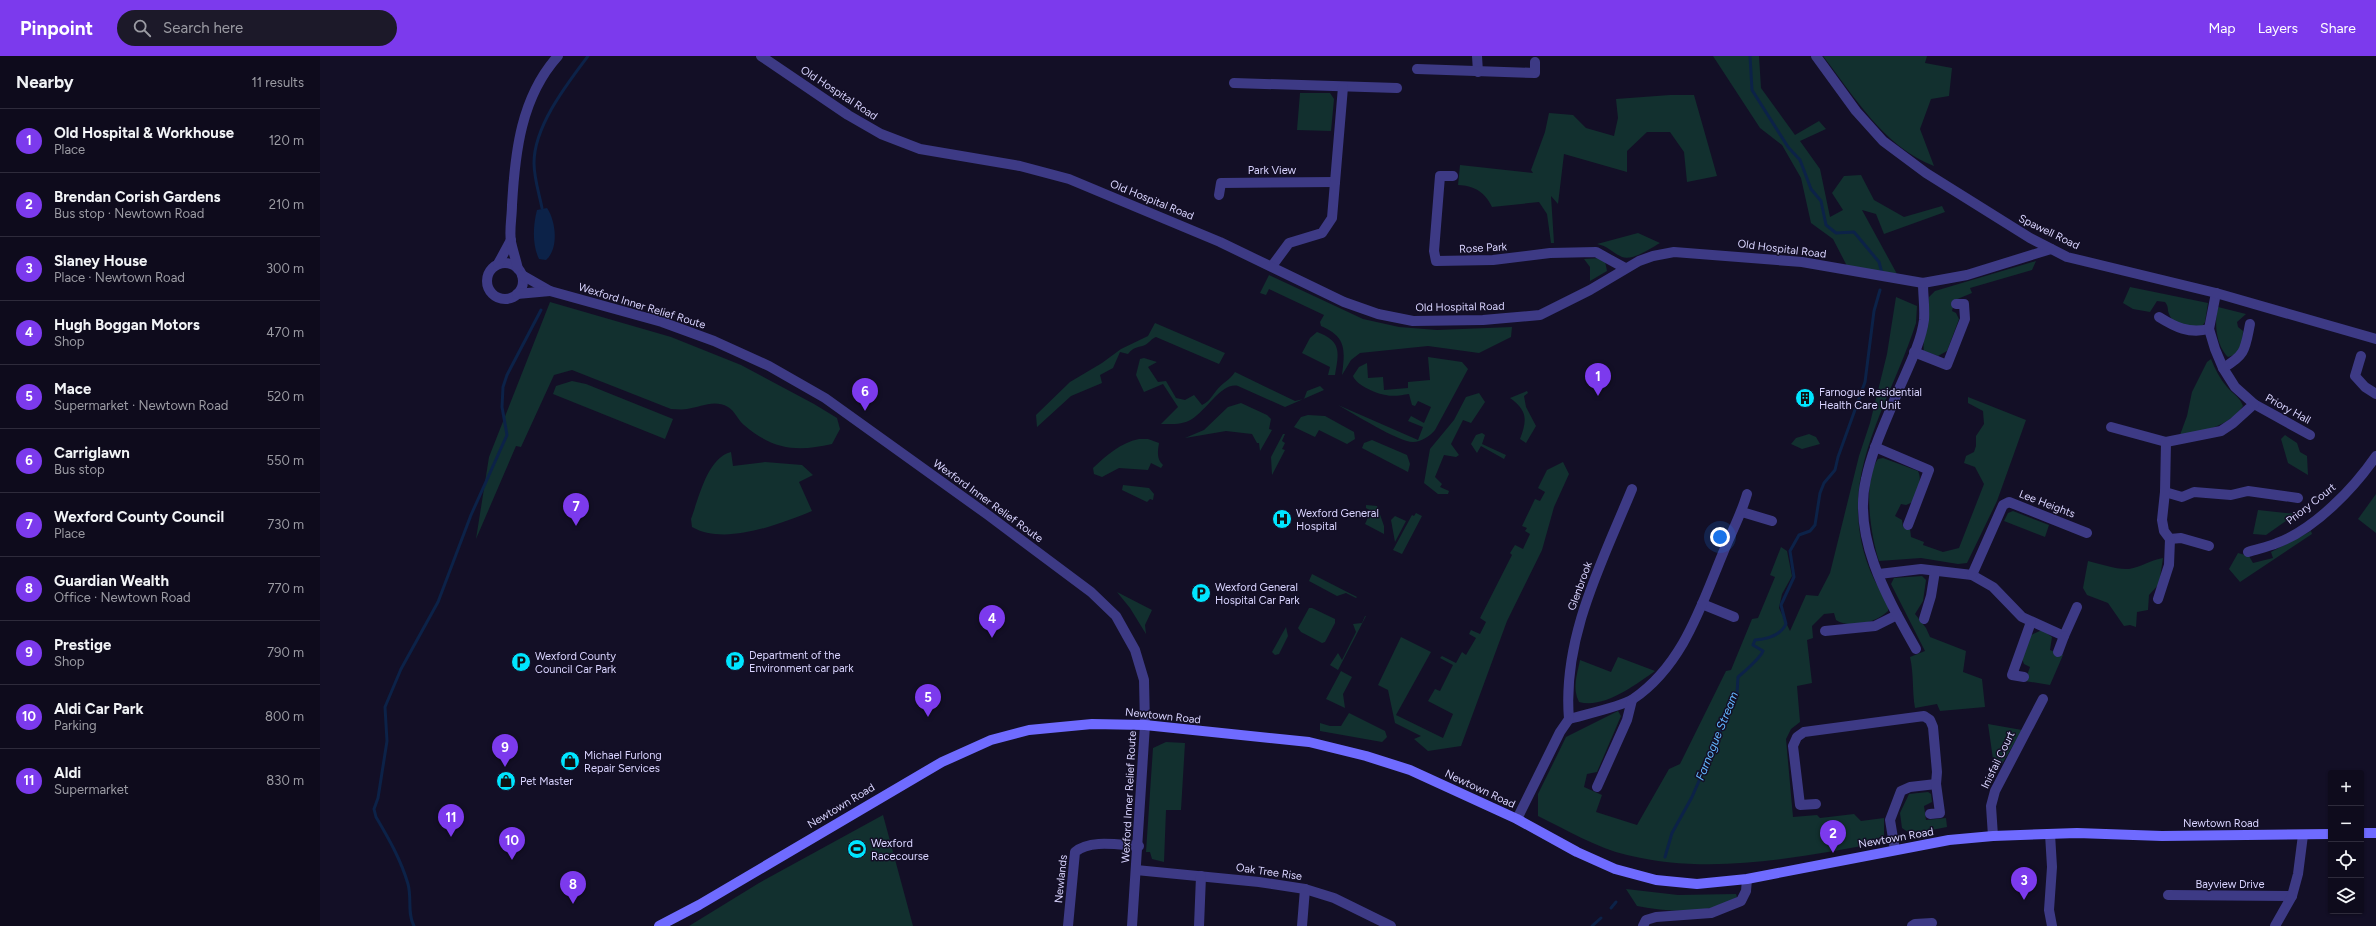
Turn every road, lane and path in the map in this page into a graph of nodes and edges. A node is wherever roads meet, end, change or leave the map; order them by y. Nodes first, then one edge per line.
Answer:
1 (558, 56) edge
2 (761, 56) edge
3 (1477, 56) edge
4 (1816, 56) edge
5 (1535, 62) dead end
6 (1417, 70) dead end
7 (1478, 72) junction
8 (1234, 83) dead end
9 (1343, 87) junction
10 (1397, 88) dead end
11 (1453, 176) dead end
12 (1335, 182) junction
13 (1219, 195) dead end
14 (511, 240) junction
15 (2051, 249) junction
16 (498, 264) junction
17 (1272, 266) junction
18 (1624, 268) junction
19 (520, 272) junction
20 (1923, 284) junction
21 (550, 291) junction
22 (2216, 293) junction
23 (517, 294) junction
24 (1956, 304) dead end
25 (2159, 317) dead end
26 (2250, 324) dead end
27 (2209, 329) junction
28 (2376, 339) edge
29 (1914, 352) junction
30 (2361, 356) dead end
31 (2223, 368) junction
32 (2376, 394) edge
33 (2254, 404) junction
34 (2111, 427) dead end
35 (2310, 435) dead end
36 (2166, 442) junction
37 (1875, 447) junction
38 (2376, 456) edge
39 (1632, 489) dead end
40 (2165, 492) junction
41 (1747, 494) dead end
42 (2298, 498) dead end
43 (1742, 512) junction
44 (1772, 521) dead end
45 (1908, 525) dead end
46 (2087, 533) dead end
47 (2170, 539) junction
48 (2209, 546) dead end
49 (2248, 552) dead end
50 (1935, 571) junction
51 (1879, 574) junction
52 (1967, 574) junction
53 (2158, 600) dead end
54 (1702, 604) junction
55 (2077, 607) dead end
56 (1897, 615) junction
57 (1734, 617) dead end
58 (1924, 619) dead end
59 (2031, 622) junction
60 (1825, 630) dead end
61 (2064, 636) junction
62 (1916, 649) dead end
63 (2058, 652) dead end
64 (2024, 677) dead end
65 (2043, 699) dead end
66 (1632, 700) junction
67 (1570, 719) junction
68 (1145, 725) junction
69 (1936, 784) junction
70 (1597, 788) dead end
71 (1816, 804) dead end
72 (1930, 814) dead end
73 (1517, 819) junction
74 (2364, 833) edge
75 (2376, 833) edge
76 (2050, 834) junction
77 (2328, 834) edge
78 (2302, 835) junction
79 (1993, 836) junction
80 (1139, 846) junction
81 (1895, 850) junction
82 (1136, 870) junction
83 (1201, 876) junction
84 (1747, 879) junction
85 (1305, 889) junction
86 (2168, 895) dead end
87 (2292, 896) junction
88 (1932, 923) dead end
89 (659, 926) edge
90 (1068, 926) edge
91 (1132, 926) edge
92 (1199, 926) edge
93 (1302, 926) edge
94 (1391, 926) edge
95 (1643, 926) edge
96 (1912, 926) edge
97 (2052, 926) edge
98 (2276, 926) edge

1 - 14 street
2 - 17 street, Old Hospital Road
3 - 7 street
4 - 15 street, Spawell Road
5 - 7 street
6 - 7 street
8 - 9 street
9 - 10 street
9 - 12 street
11 - 18 street, Rose Park
12 - 13 street, Park View
12 - 17 street
14 - 16 street
14 - 19 street
15 - 20 street, Old Hospital Road
15 - 22 street, Spawell Road
16 - 19 street
16 - 23 street
17 - 18 street, Old Hospital Road
18 - 20 street, Old Hospital Road
19 - 21 street, Wexford Inner Relief Route
19 - 23 street
20 - 29 street
21 - 23 street, Wexford Inner Relief Route
21 - 68 street, Wexford Inner Relief Route
22 - 27 street
22 - 28 street, Spawell Road
24 - 29 street
25 - 27 street
26 - 31 street
27 - 31 street, Priory Hall
29 - 37 street
30 - 32 street
31 - 33 street, Priory Hall
33 - 35 street, Priory Hall
33 - 36 street, Priory Hall
34 - 36 street, Priory Hall
36 - 40 street
37 - 45 street
37 - 51 street
38 - 49 street, Priory Court
39 - 67 street, Glenbrook
40 - 42 street
40 - 47 street
41 - 43 street
43 - 44 street
43 - 54 street
46 - 52 street, Lee Heights
47 - 48 street
47 - 53 street
50 - 51 street
50 - 52 street
50 - 58 street
51 - 56 street
52 - 59 street
54 - 57 street
54 - 66 street
55 - 61 street
56 - 60 street
56 - 62 street
59 - 61 street
59 - 64 street
61 - 63 street
65 - 79 street, Inisfail Court
66 - 67 street
66 - 70 street
67 - 73 street
68 - 73 main road, Newtown Road
68 - 80 street, Wexford Inner Relief Route
68 - 89 main road, Newtown Road
69 - 71 street
69 - 72 street
69 - 81 street
73 - 84 main road, Newtown Road
74 - 75 main road
76 - 78 main road, Newtown Road
76 - 79 main road, Newtown Road
76 - 97 street
77 - 78 main road, Newtown Road
78 - 87 street
79 - 81 main road, Newtown Road
80 - 82 street, Wexford Inner Relief Route
80 - 90 street, Newlands
81 - 84 main road, Newtown Road
82 - 83 street, Oak Tree Rise
82 - 91 street, Wexford Inner Relief Route
83 - 85 street, Oak Tree Rise
83 - 92 street
84 - 95 street
85 - 93 street
85 - 94 street, Oak Tree Rise
86 - 87 street, Bayview Drive
87 - 98 street
88 - 96 street

